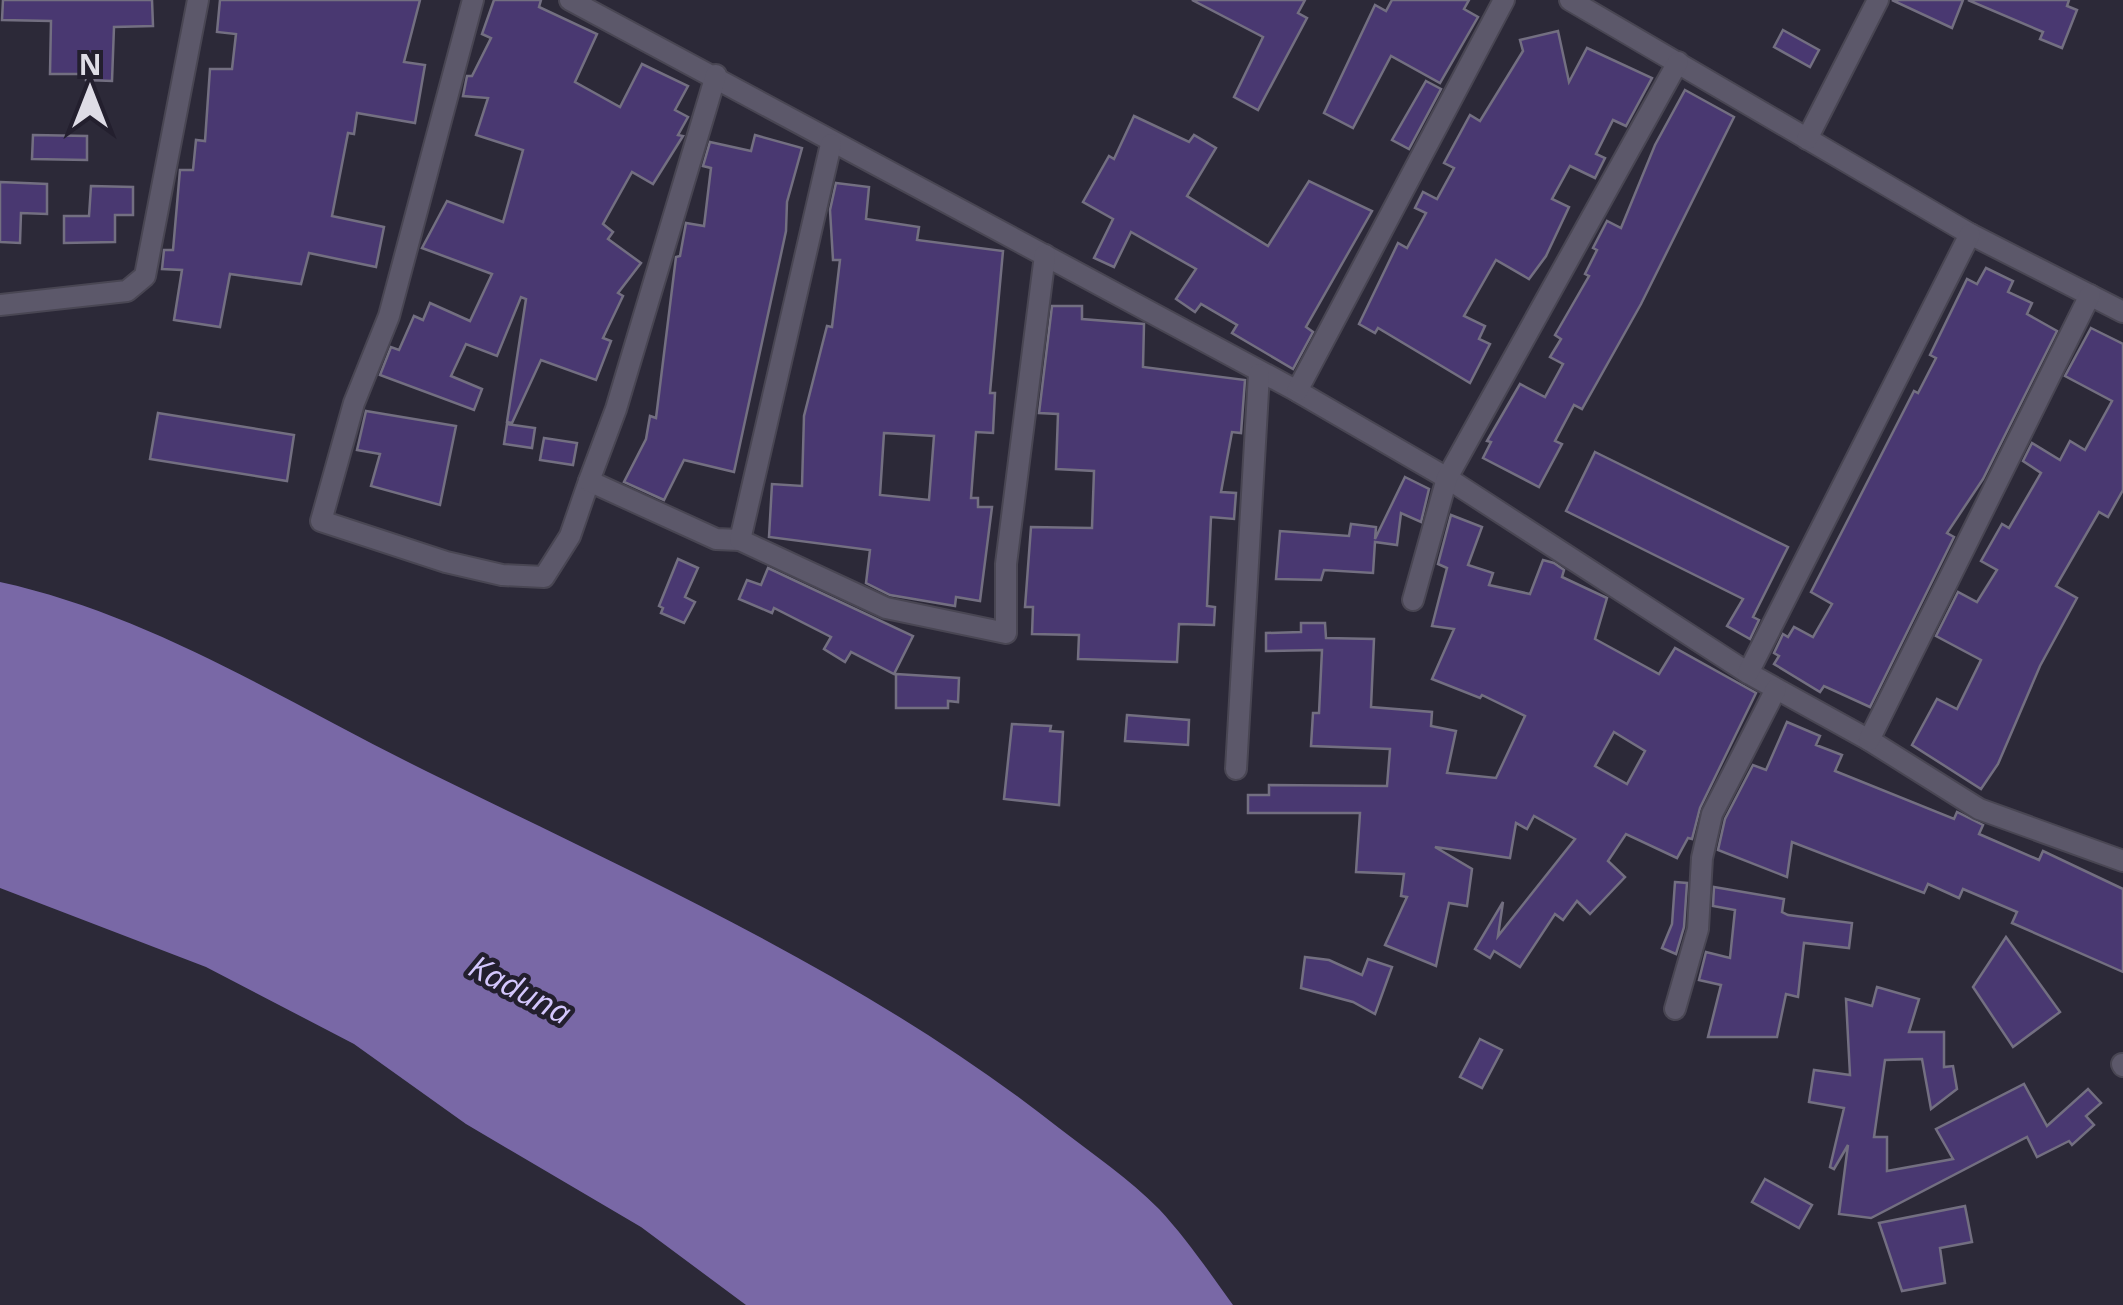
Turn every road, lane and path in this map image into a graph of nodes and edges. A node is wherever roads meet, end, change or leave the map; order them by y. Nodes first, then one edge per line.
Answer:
1 (198, 0) edge
2 (473, 0) edge
3 (570, 0) edge
4 (1504, 0) edge
5 (1570, 0) edge
6 (1878, 0) edge
7 (1601, 8) edge
8 (1678, 62) junction
9 (716, 75) junction
10 (1807, 139) junction
11 (831, 144) junction
12 (1970, 234) junction
13 (1045, 255) junction
14 (2090, 295) junction
15 (0, 305) edge
16 (2123, 312) edge
17 (1260, 374) junction
18 (1297, 391) junction
19 (1447, 478) junction
20 (589, 481) junction
21 (740, 540) junction
22 (1413, 600) dead end
23 (1748, 673) junction
24 (1776, 690) junction
25 (1868, 740) junction
26 (1236, 769) dead end
27 (2123, 861) edge
28 (1675, 1009) dead end

1 - 15 street
2 - 20 street
3 - 9 street
4 - 18 street
5 - 7 street
6 - 10 street
7 - 8 street
8 - 10 street
8 - 19 street
9 - 11 street
9 - 20 street
10 - 12 street
11 - 13 street
11 - 21 street
12 - 14 street
12 - 23 street
13 - 17 street
13 - 21 street
14 - 16 street
14 - 25 street
17 - 18 street
17 - 26 street
18 - 19 street
19 - 22 street
19 - 23 street
20 - 21 street
23 - 24 street
24 - 25 street
24 - 28 street
25 - 27 street

